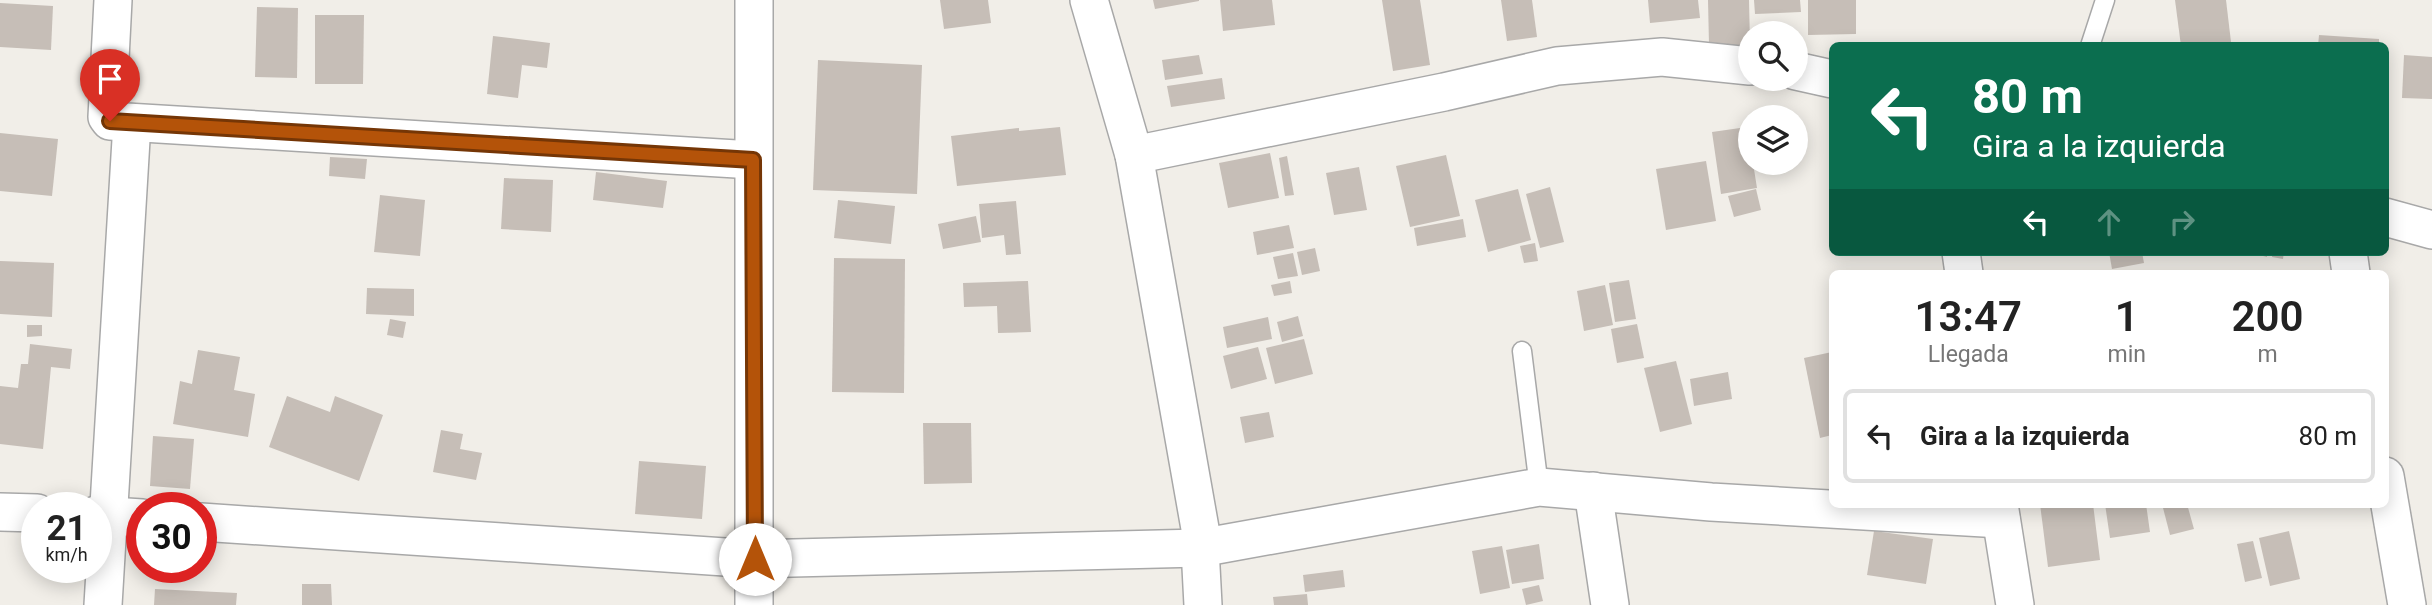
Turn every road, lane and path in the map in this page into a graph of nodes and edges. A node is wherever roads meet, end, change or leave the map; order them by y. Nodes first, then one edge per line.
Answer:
1 (113, 0) edge
2 (754, 0) edge
3 (1089, 0) edge
4 (2105, 0) edge
5 (2091, 42) edge
6 (1738, 65) edge
7 (1808, 74) edge
8 (1829, 78) edge
9 (132, 123) junction
10 (1134, 155) junction
11 (753, 160) junction
12 (2389, 218) edge
13 (2432, 230) edge
14 (1522, 351) dead end
15 (1539, 487) junction
16 (1593, 491) junction
17 (2389, 499) edge
18 (1829, 506) edge
19 (1904, 508) edge
20 (2000, 511) edge
21 (0, 512) edge
22 (21, 513) edge
23 (116, 517) edge
24 (217, 523) edge
25 (1200, 548) junction
26 (755, 559) junction
27 (103, 605) edge
28 (754, 605) edge
29 (1203, 605) edge
30 (1610, 605) edge
31 (2015, 605) edge
32 (2407, 605) edge

1 - 9 street
2 - 11 street
3 - 10 street
4 - 5 lane
6 - 10 street
7 - 8 street
9 - 11 street
9 - 23 street
10 - 25 street
11 - 26 street
12 - 13 street
14 - 15 lane
15 - 16 street
15 - 25 street
16 - 18 street
16 - 30 street
17 - 32 street
19 - 20 street
20 - 31 street
21 - 22 street
23 - 27 street
24 - 26 street
25 - 26 street
25 - 29 street
26 - 28 street

